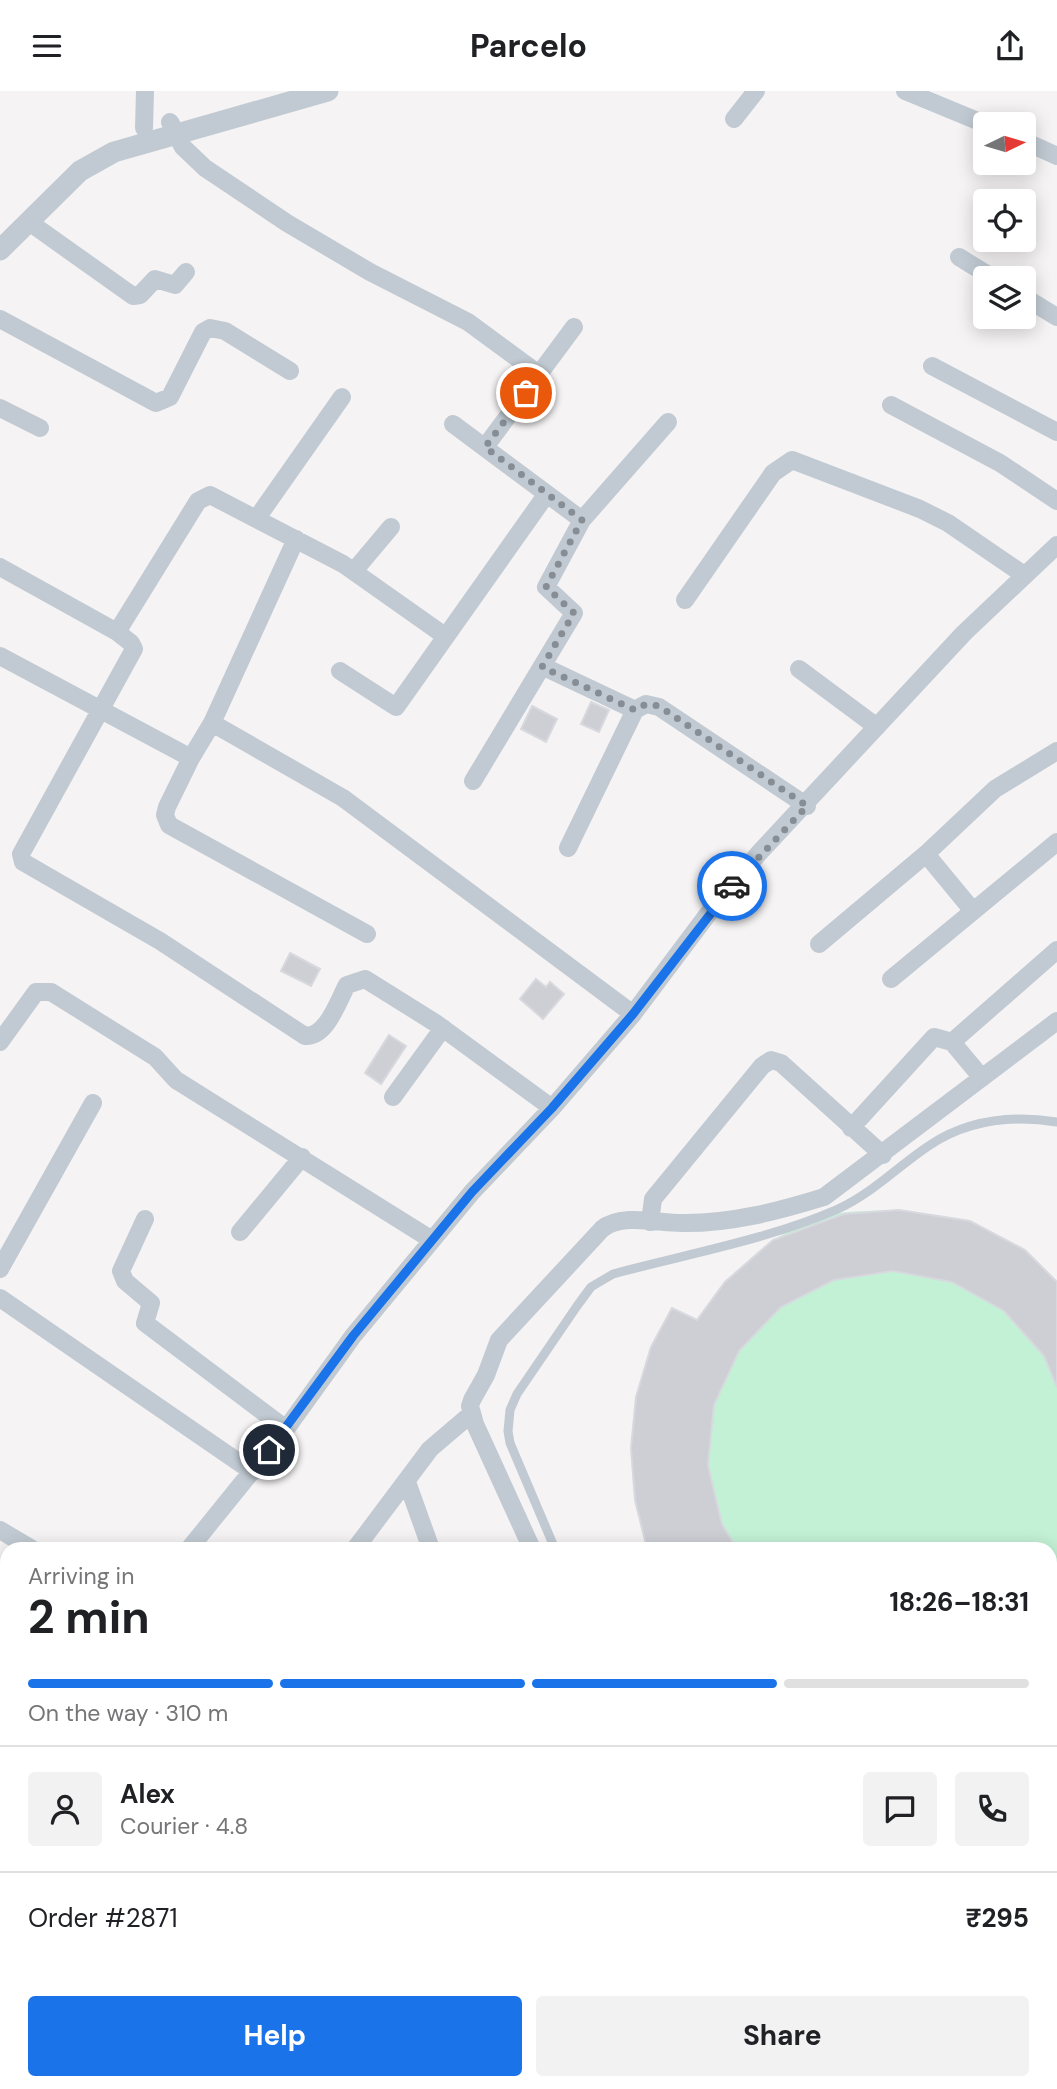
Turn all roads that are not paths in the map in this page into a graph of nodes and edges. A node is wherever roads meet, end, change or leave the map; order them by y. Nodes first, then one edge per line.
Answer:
1 (145, 91) edge
2 (282, 91) edge
3 (328, 91) edge
4 (756, 91) edge
5 (905, 91) edge
6 (734, 119) dead end
7 (973, 119) edge
8 (144, 128) junction
9 (173, 128) junction
10 (1036, 146) edge
11 (1057, 156) edge
12 (29, 222) junction
13 (0, 233) edge
14 (0, 250) edge
15 (959, 257) dead end
16 (974, 266) edge
17 (186, 272) dead end
18 (1036, 304) edge
19 (1057, 317) edge
20 (0, 319) edge
21 (574, 327) dead end
22 (932, 366) dead end
23 (290, 371) dead end
24 (540, 375) junction
25 (342, 397) dead end
26 (891, 405) dead end
27 (0, 408) edge
28 (668, 422) dead end
29 (453, 424) dead end
30 (40, 429) dead end
31 (1057, 432) edge
32 (485, 447) junction
33 (546, 495) junction
34 (1057, 501) edge
35 (257, 518) junction
36 (582, 520) junction
37 (391, 527) dead end
38 (296, 539) junction
39 (1057, 545) edge
40 (0, 567) edge
41 (354, 571) junction
42 (1024, 575) junction
43 (685, 600) dead end
44 (117, 632) junction
45 (444, 636) junction
46 (0, 656) edge
47 (542, 667) junction
48 (799, 669) dead end
49 (340, 671) dead end
50 (635, 710) junction
51 (100, 711) junction
52 (212, 723) junction
53 (877, 727) junction
54 (1057, 751) edge
55 (191, 758) junction
56 (473, 781) dead end
57 (807, 806) junction
58 (1057, 842) edge
59 (568, 848) dead end
60 (926, 854) junction
61 (973, 911) junction
62 (367, 934) dead end
63 (819, 944) dead end
64 (1057, 950) edge
65 (891, 979) dead end
66 (633, 1014) junction
67 (1057, 1021) edge
68 (443, 1028) junction
69 (0, 1042) edge
70 (952, 1042) junction
71 (982, 1078) junction
72 (393, 1097) dead end
73 (93, 1103) dead end
74 (552, 1108) junction
75 (1057, 1122) edge
76 (851, 1128) junction
77 (883, 1155) junction
78 (302, 1157) junction
79 (145, 1219) dead end
80 (650, 1222) junction
81 (240, 1232) dead end
82 (432, 1240) junction
83 (0, 1269) edge
84 (0, 1298) edge
85 (471, 1414) junction
86 (286, 1429) junction
87 (253, 1472) junction
88 (407, 1482) junction
89 (0, 1530) edge
90 (20, 1542) edge
91 (195, 1542) edge
92 (360, 1542) edge
93 (428, 1542) edge
94 (529, 1542) edge
95 (552, 1542) edge

1 - 8 street
2 - 9 street
3 - 9 street
4 - 6 street
5 - 7 street
8 - 9 street
8 - 13 street
9 - 12 street
9 - 24 street
10 - 11 street
12 - 14 street
12 - 17 street
15 - 16 street
18 - 19 street
20 - 23 street
21 - 24 street
22 - 31 street
24 - 32 street
25 - 35 street
26 - 34 street
27 - 30 street
28 - 36 street
29 - 32 street
32 - 33 street
33 - 36 street
33 - 45 street
35 - 38 street
35 - 44 street
36 - 47 street
37 - 41 street
38 - 41 street
38 - 52 street
39 - 42 street
40 - 44 street
41 - 45 street
42 - 43 street
42 - 53 street
44 - 51 street
45 - 49 street
46 - 51 street
47 - 50 street
47 - 56 street
48 - 53 street
50 - 57 street
50 - 59 street
51 - 55 street
51 - 68 street
52 - 55 street
52 - 66 street
53 - 57 street
54 - 60 street
55 - 62 street
57 - 66 street
58 - 61 street
60 - 61 street
60 - 63 street
61 - 65 street
64 - 70 street
66 - 74 street
67 - 71 street
68 - 72 street
68 - 74 street
69 - 78 street
70 - 71 street
70 - 76 street
71 - 77 street
73 - 83 street
74 - 82 street
75 - 95 lane
76 - 77 street
76 - 80 street
77 - 80 street
78 - 81 street
78 - 82 street
79 - 86 street
80 - 85 street
82 - 86 street
84 - 87 street
85 - 88 street
85 - 94 street
86 - 87 street
87 - 91 street
88 - 92 street
88 - 93 street
89 - 90 street

